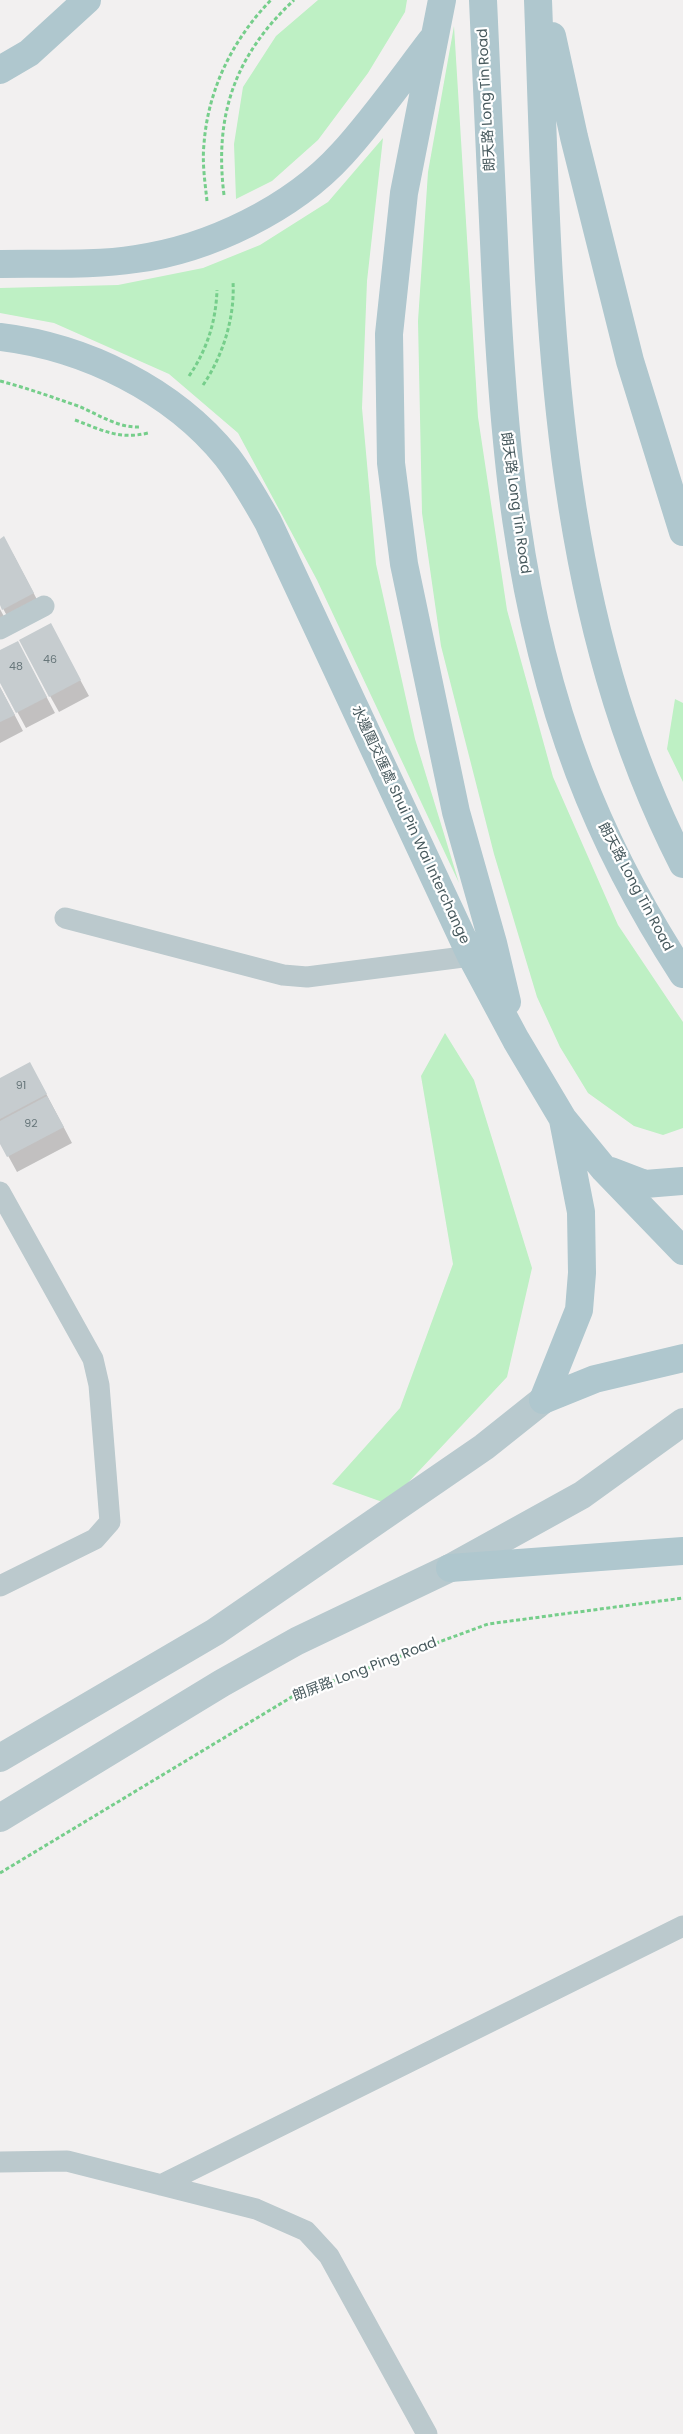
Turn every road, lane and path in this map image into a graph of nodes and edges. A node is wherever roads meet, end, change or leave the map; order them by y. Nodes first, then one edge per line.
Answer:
1 (87, 0) edge
2 (271, 0) edge
3 (294, 0) edge
4 (442, 0) edge
5 (483, 0) edge
6 (538, 0) edge
7 (544, 0) edge
8 (435, 36) junction
9 (0, 70) edge
10 (224, 195) dead end
11 (207, 201) dead end
12 (0, 264) edge
13 (233, 282) dead end
14 (217, 290) dead end
15 (0, 337) edge
16 (188, 377) dead end
17 (0, 381) edge
18 (202, 387) dead end
19 (76, 420) dead end
20 (140, 427) dead end
21 (148, 433) dead end
22 (683, 532) edge
23 (44, 606) dead end
24 (0, 629) edge
25 (683, 864) edge
26 (65, 918) dead end
27 (471, 956) junction
28 (683, 974) edge
29 (516, 1040) junction
30 (563, 1119) junction
31 (604, 1168) junction
32 (683, 1181) edge
33 (0, 1192) edge
34 (683, 1251) edge
35 (683, 1358) edge
36 (543, 1400) junction
37 (683, 1422) edge
38 (683, 1551) edge
39 (450, 1568) junction
40 (0, 1586) edge
41 (683, 1598) edge
42 (0, 1758) edge
43 (0, 1818) edge
44 (0, 1873) edge
45 (683, 1926) edge
46 (0, 2162) edge
47 (161, 2185) junction
48 (427, 2434) edge

1 - 9 main road
2 - 11 path
3 - 10 path
4 - 8 main road
5 - 28 main road, 朗天路 Long Tin Road
6 - 25 main road
7 - 22 main road
8 - 12 main road
8 - 29 main road
13 - 18 path
14 - 16 path
15 - 27 main road, 水邊圍交匯處 Shui Pin Wai Interchange
17 - 20 path
19 - 21 path
23 - 24 lane
26 - 27 lane
27 - 29 main road, 水邊圍交匯處 Shui Pin Wai Interchange
29 - 30 main road, 水邊圍交匯處 Shui Pin Wai Interchange
30 - 31 main road, 水邊圍交匯處 Shui Pin Wai Interchange
30 - 36 main road
31 - 32 main road
31 - 34 main road, 水邊圍交匯處 Shui Pin Wai Interchange
33 - 40 lane
35 - 36 main road
36 - 42 main road
37 - 39 main road
38 - 39 main road
39 - 43 main road
41 - 44 path, 朗屏路 Long Ping Road
45 - 47 lane
46 - 47 lane
47 - 48 lane

